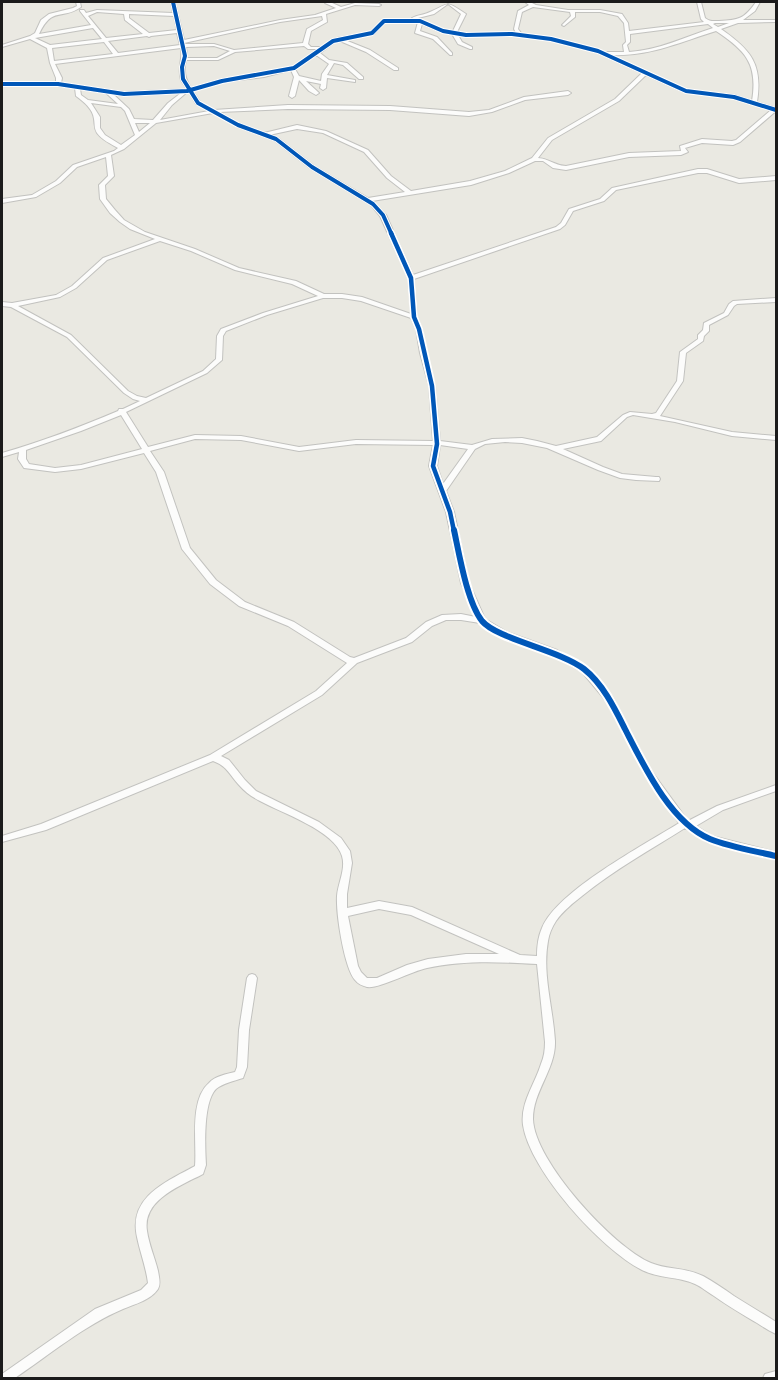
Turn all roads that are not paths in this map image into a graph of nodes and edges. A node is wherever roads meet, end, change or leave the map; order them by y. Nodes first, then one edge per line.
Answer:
1 (173, 2) edge
2 (327, 2) edge
3 (357, 2) edge
4 (448, 2) edge
5 (699, 2) edge
6 (758, 2) edge
7 (78, 3) edge
8 (378, 3) edge
9 (529, 3) edge
10 (599, 4) dead end
11 (339, 8) junction
12 (595, 10) junction
13 (572, 11) junction
14 (126, 12) junction
15 (324, 14) junction
16 (85, 15) junction
17 (175, 15) junction
18 (408, 20) junction
19 (382, 21) junction
20 (421, 21) junction
21 (777, 21) edge
22 (737, 22) junction
23 (709, 23) junction
24 (94, 26) junction
25 (564, 26) dead end
26 (718, 29) junction
27 (179, 32) junction
28 (454, 33) junction
29 (628, 33) junction
30 (520, 35) junction
31 (147, 36) junction
32 (346, 36) junction
33 (31, 38) junction
34 (339, 39) junction
35 (106, 40) junction
36 (181, 44) junction
37 (304, 44) junction
38 (2, 46) edge
39 (48, 47) junction
40 (323, 48) junction
41 (470, 48) dead end
42 (363, 49) junction
43 (148, 50) junction
44 (234, 51) junction
45 (598, 51) junction
46 (317, 53) junction
47 (450, 54) dead end
48 (627, 54) junction
49 (117, 55) junction
50 (184, 59) junction
51 (329, 61) junction
52 (52, 63) junction
53 (292, 68) junction
54 (396, 69) dead end
55 (645, 73) junction
56 (325, 76) junction
57 (299, 78) junction
58 (362, 78) dead end
59 (353, 81) dead end
60 (2, 84) edge
61 (58, 84) junction
62 (77, 86) junction
63 (188, 91) junction
64 (107, 92) junction
65 (316, 93) dead end
66 (568, 93) dead end
67 (292, 96) dead end
68 (87, 100) junction
69 (754, 103) junction
70 (121, 106) junction
71 (776, 110) edge
72 (213, 111) junction
73 (134, 121) junction
74 (155, 122) junction
75 (138, 135) junction
76 (264, 135) junction
77 (122, 148) junction
78 (109, 156) junction
79 (534, 159) junction
80 (777, 178) edge
81 (410, 193) junction
82 (368, 200) junction
83 (2, 201) edge
84 (159, 240) junction
85 (411, 278) junction
86 (322, 296) junction
87 (777, 300) edge
88 (2, 304) edge
89 (12, 305) junction
90 (414, 317) junction
91 (145, 400) junction
92 (121, 410) junction
93 (654, 416) junction
94 (777, 438) edge
95 (437, 444) junction
96 (473, 447) junction
97 (558, 448) junction
98 (146, 449) junction
99 (23, 450) junction
100 (2, 455) edge
101 (656, 479) dead end
102 (443, 490) junction
103 (482, 621) junction
104 (354, 662) junction
105 (213, 758) junction
106 (777, 788) edge
107 (687, 825) junction
108 (2, 838) edge
109 (777, 855) edge
110 (344, 914) junction
111 (520, 958) junction
112 (542, 960) junction
113 (252, 978) dead end
114 (777, 1328) edge
115 (777, 1377) edge
116 (6, 1378) edge
117 (769, 1378) edge

1 - 17 street
2 - 11 street
3 - 8 street
3 - 11 street
4 - 18 street
4 - 28 street
5 - 23 street
6 - 22 street
7 - 16 street
7 - 33 street
8 - 19 street
9 - 13 street
9 - 30 street
10 - 12 street
11 - 15 street
12 - 13 street
12 - 29 street
13 - 25 street
14 - 16 street
14 - 17 street
14 - 31 street
15 - 36 street
15 - 37 street
16 - 24 street
17 - 27 street
18 - 19 street
18 - 20 street
19 - 32 street
20 - 28 street
20 - 47 street
21 - 22 street
22 - 23 street
22 - 26 street
23 - 26 street
23 - 29 street
24 - 33 street
24 - 35 street
26 - 48 street
26 - 69 street
27 - 31 street
27 - 36 street
28 - 30 street
28 - 41 street
29 - 48 street
30 - 45 street
31 - 35 street
31 - 43 street
32 - 34 street
32 - 42 street
33 - 38 street
33 - 39 street
34 - 40 street
34 - 42 street
35 - 39 street
35 - 49 street
36 - 43 street
36 - 44 street
36 - 50 street
37 - 40 street
37 - 44 street
39 - 52 street
40 - 46 street
42 - 54 street
43 - 49 street
44 - 50 street
45 - 48 street
45 - 55 street
46 - 51 street
46 - 53 street
49 - 52 street
50 - 63 street
51 - 56 street
51 - 58 street
52 - 61 street
53 - 57 street
53 - 63 street
55 - 69 street
55 - 79 street
56 - 57 street
56 - 59 street
57 - 65 street
57 - 67 street
60 - 61 street
61 - 62 street
62 - 64 street
62 - 68 street
63 - 64 street
63 - 72 street
63 - 74 street
64 - 70 street
66 - 72 street
68 - 70 street
68 - 77 street
69 - 71 street
70 - 73 street
71 - 79 street
72 - 74 street
72 - 76 street
73 - 74 street
73 - 75 street
74 - 75 street
75 - 77 street
76 - 81 street
76 - 82 street
77 - 78 street
78 - 83 street
78 - 84 street
79 - 81 street
80 - 85 street
81 - 82 street
82 - 85 street
84 - 86 street
84 - 89 street
85 - 90 street
86 - 90 street
86 - 91 street
87 - 93 street
88 - 89 street
89 - 91 street
90 - 95 street
91 - 92 street
92 - 98 street
92 - 99 street
93 - 94 street
93 - 97 street
95 - 96 street
95 - 98 street
95 - 102 street
96 - 97 street
96 - 102 street
97 - 101 street
98 - 99 street
98 - 104 street
99 - 100 street
102 - 103 street
103 - 104 street
103 - 107 street
104 - 105 street
105 - 108 street
105 - 110 street
106 - 107 street
107 - 109 street
107 - 112 street
110 - 111 street
110 - 111 street
111 - 112 street
112 - 114 street
113 - 116 street
115 - 117 street

